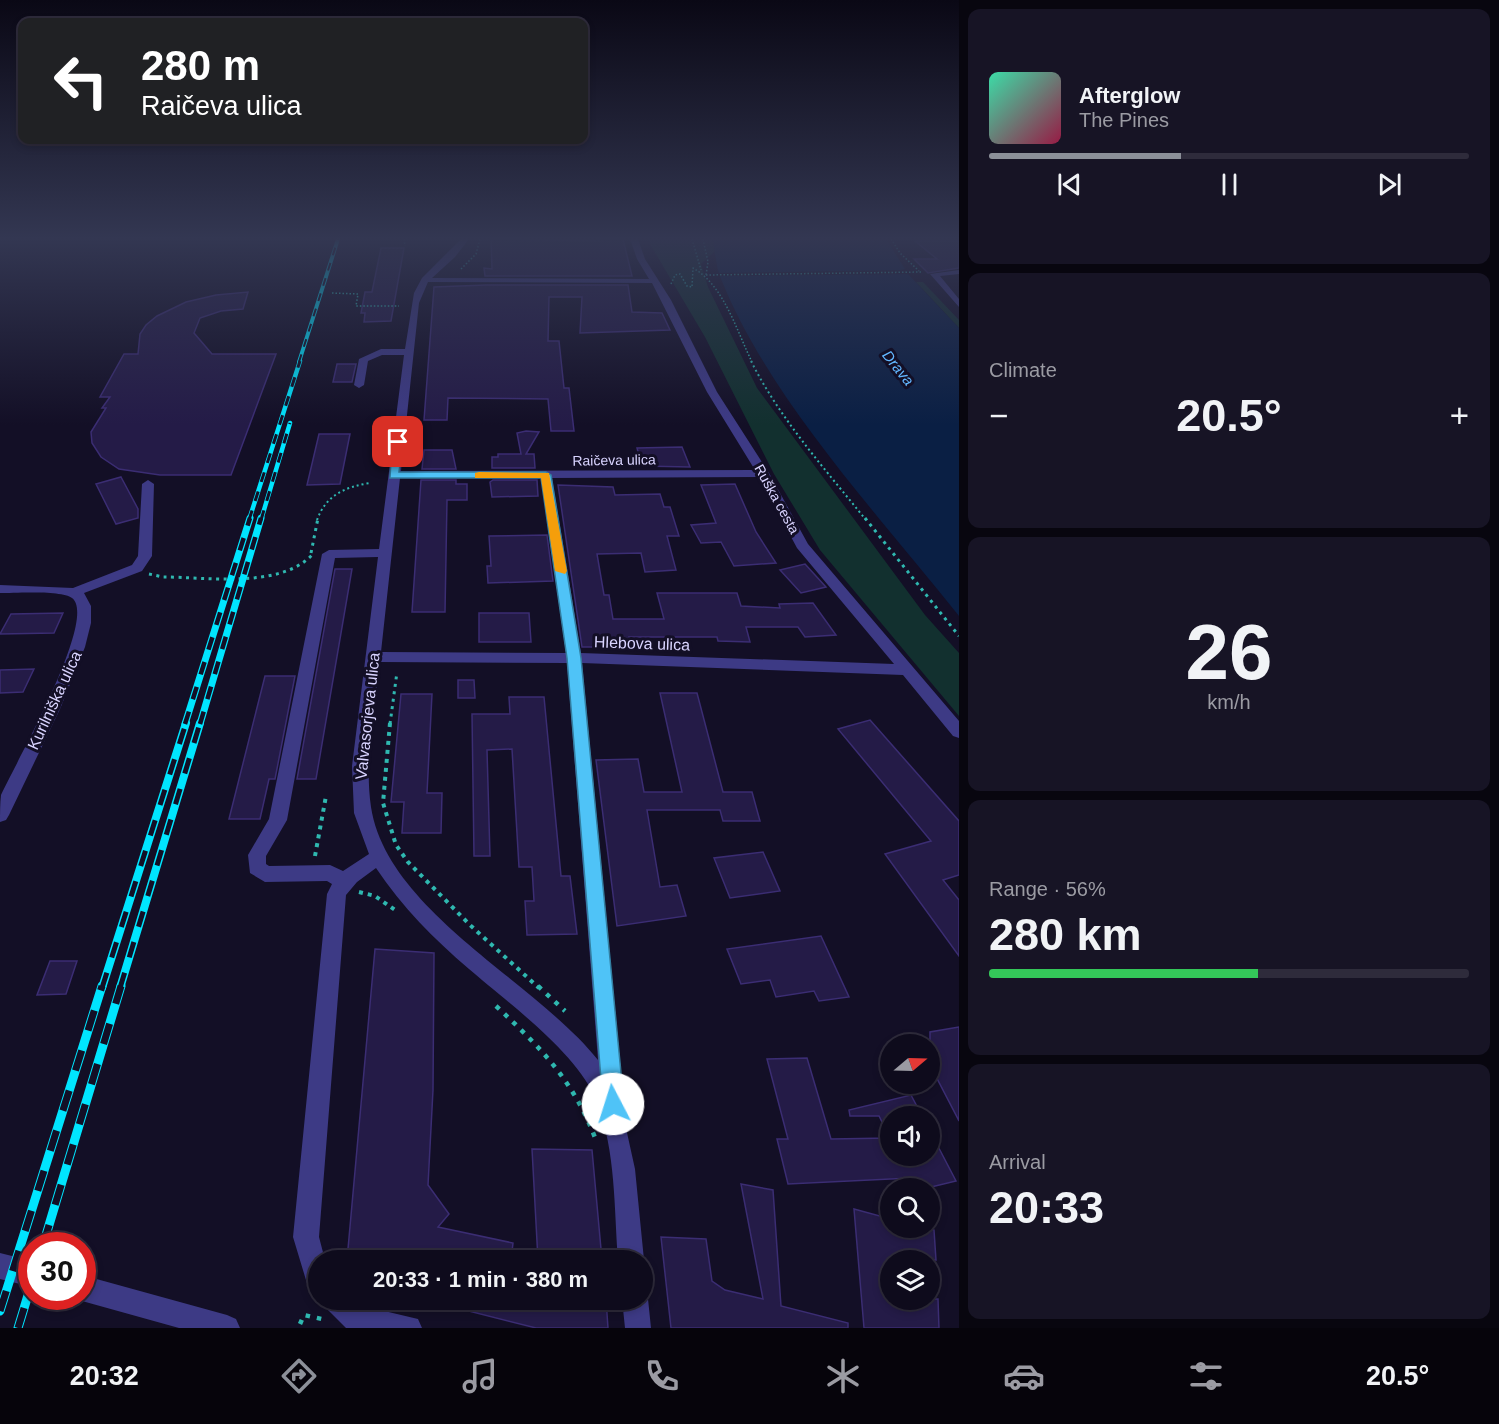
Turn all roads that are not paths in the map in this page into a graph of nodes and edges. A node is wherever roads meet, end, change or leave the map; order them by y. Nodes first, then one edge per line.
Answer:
1 (416, 301) edge
2 (667, 301) edge
3 (408, 352) junction
4 (359, 385) dead end
5 (763, 473) junction
6 (546, 475) junction
7 (394, 476) junction
8 (148, 484) dead end
9 (385, 553) junction
10 (0, 589) edge
11 (70, 591) junction
12 (373, 657) junction
13 (574, 658) junction
14 (909, 669) junction
15 (959, 732) edge
16 (0, 815) edge
17 (381, 857) junction
18 (343, 881) junction
19 (615, 1127) junction
20 (310, 1250) edge
21 (630, 1250) edge
22 (0, 1266) edge
23 (18, 1270) edge
24 (96, 1292) edge
25 (334, 1310) edge
26 (636, 1310) edge
27 (227, 1328) edge
28 (408, 1328) edge
29 (638, 1328) edge

1 - 3 street, Valvasorjeva ulica
2 - 5 street, Ruška cesta
3 - 4 street
3 - 7 street, Valvasorjeva ulica
5 - 6 street, Raičeva ulica
5 - 14 street, Ruška cesta
6 - 7 street, Raičeva ulica
6 - 13 street
7 - 9 street, Valvasorjeva ulica
8 - 11 street
9 - 12 street, Valvasorjeva ulica
9 - 18 street
10 - 11 street
11 - 16 street, Kurilniška ulica
12 - 13 street, Hlebova ulica
12 - 17 street, Valvasorjeva ulica
13 - 14 street, Hlebova ulica
13 - 19 street
14 - 15 street, Ruška cesta
17 - 18 street
17 - 19 street, Valvasorjeva ulica
18 - 20 street
19 - 21 street, Valvasorjeva ulica
22 - 23 street
24 - 27 street
25 - 28 street
26 - 29 street

